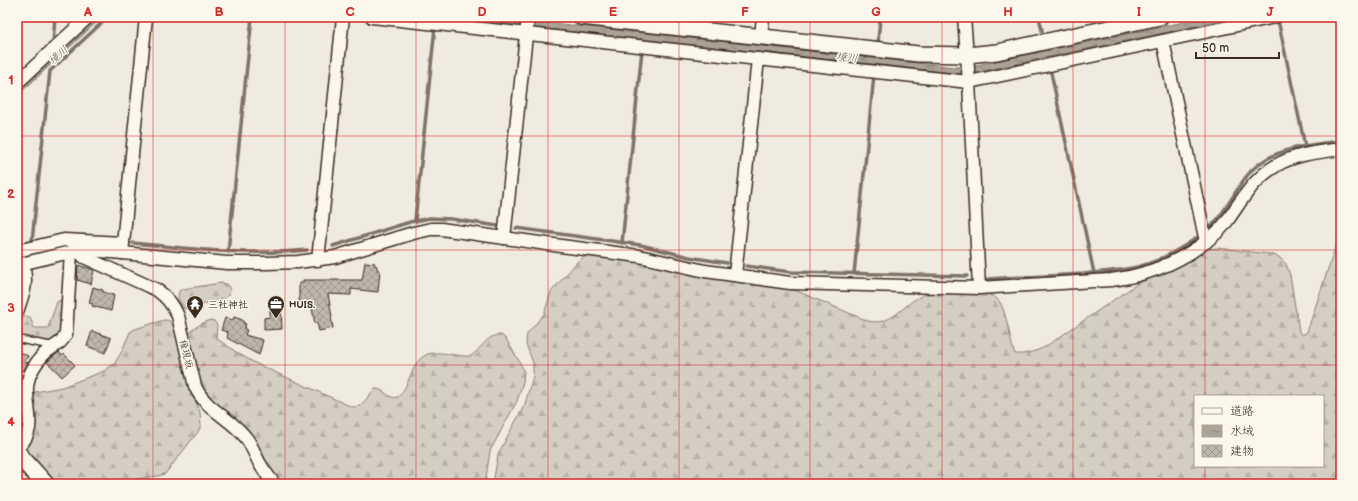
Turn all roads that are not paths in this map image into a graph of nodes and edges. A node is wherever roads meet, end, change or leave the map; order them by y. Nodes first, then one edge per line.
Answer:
1 (88, 17) edge
2 (146, 17) edge
3 (343, 17) edge
4 (372, 17) edge
5 (528, 17) edge
6 (581, 17) edge
7 (763, 17) edge
8 (964, 17) edge
9 (1159, 17) edge
10 (1275, 17) edge
11 (527, 32) junction
12 (761, 36) junction
13 (1163, 41) junction
14 (758, 59) junction
15 (967, 59) junction
16 (969, 79) junction
17 (17, 83) edge
18 (1341, 149) edge
19 (504, 238) junction
20 (1206, 242) junction
21 (122, 248) junction
22 (17, 251) edge
23 (75, 252) junction
24 (318, 260) junction
25 (20, 265) edge
26 (735, 275) junction
27 (979, 288) junction
28 (17, 312) edge
29 (17, 339) edge
30 (56, 347) junction
31 (17, 448) edge
32 (17, 453) edge
33 (45, 484) edge
34 (274, 484) edge

1 - 17 street
2 - 21 street
3 - 24 street
4 - 11 street
5 - 11 street
6 - 12 street
7 - 12 street
8 - 15 street
9 - 15 street
10 - 13 street
11 - 14 street
11 - 19 street
12 - 15 street
13 - 16 street
13 - 20 street
14 - 16 street
14 - 26 street
15 - 16 street
16 - 27 street
18 - 20 street
19 - 24 street
19 - 26 street
20 - 27 street
21 - 22 street
21 - 23 street
21 - 24 street
23 - 25 street
23 - 30 street
23 - 34 street, 権現坂
25 - 28 street
26 - 27 street
29 - 30 lane
30 - 31 street
32 - 33 main road

